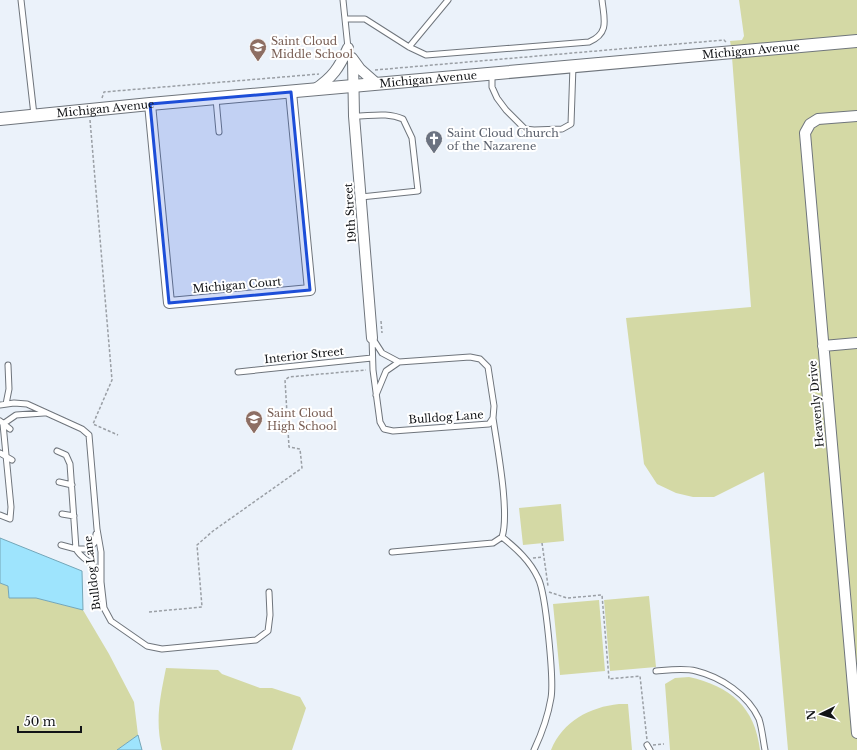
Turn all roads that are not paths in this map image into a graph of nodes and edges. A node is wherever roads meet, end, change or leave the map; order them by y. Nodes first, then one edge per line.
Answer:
1 (21, 0) edge
2 (343, 0) edge
3 (448, 0) edge
4 (602, 0) edge
5 (345, 19) junction
6 (857, 42) edge
7 (409, 47) junction
8 (348, 48) junction
9 (353, 60) junction
10 (573, 66) junction
11 (492, 73) junction
12 (377, 84) junction
13 (352, 86) junction
14 (314, 90) junction
15 (291, 92) junction
16 (215, 98) junction
17 (150, 104) junction
18 (34, 116) junction
19 (354, 116) junction
20 (857, 116) edge
21 (0, 119) edge
22 (218, 132) dead end
23 (361, 197) junction
24 (377, 337) junction
25 (857, 343) edge
26 (823, 346) junction
27 (372, 358) junction
28 (399, 362) junction
29 (8, 365) dead end
30 (238, 372) dead end
31 (376, 395) junction
32 (6, 404) junction
33 (0, 405) edge
34 (47, 413) junction
35 (493, 418) junction
36 (2, 423) edge
37 (10, 429) dead end
38 (57, 450) dead end
39 (0, 454) edge
40 (6, 456) junction
41 (12, 460) dead end
42 (59, 482) dead end
43 (72, 485) junction
44 (62, 514) dead end
45 (0, 515) edge
46 (74, 516) junction
47 (97, 529) junction
48 (502, 537) junction
49 (61, 545) dead end
50 (76, 549) junction
51 (392, 552) dead end
52 (101, 582) junction
53 (269, 592) dead end
54 (656, 671) dead end
55 (857, 733) edge
56 (534, 750) edge
57 (765, 750) edge

1 - 18 lane
2 - 5 lane
3 - 7 lane
4 - 7 lane
5 - 7 lane
5 - 8 lane
6 - 10 street, Michigan Avenue
8 - 9 street
8 - 14 street
9 - 12 street
9 - 13 street, 19th Street
10 - 11 street, Michigan Avenue
10 - 11 lane
11 - 12 street, Michigan Avenue
12 - 13 street, Michigan Avenue
13 - 14 street, Michigan Avenue
13 - 19 street, 19th Street
14 - 15 street, Michigan Avenue
15 - 16 street, Michigan Avenue
15 - 17 street, Michigan Court
16 - 17 street, Michigan Avenue
16 - 22 lane
17 - 18 street, Michigan Avenue
18 - 21 street, Michigan Avenue
19 - 23 street, 19th Street
19 - 23 lane
20 - 26 street, Heavenly Drive
23 - 24 street, 19th Street
24 - 27 lane, Bulldog Lane
24 - 28 lane
25 - 26 street
26 - 55 street, Heavenly Drive
27 - 30 lane, Interior Street
27 - 31 lane, Bulldog Lane
28 - 31 lane
28 - 35 lane, Bulldog Lane
29 - 32 lane
31 - 35 lane, Bulldog Lane
32 - 33 lane, Bulldog Lane
32 - 34 lane, Bulldog Lane
34 - 36 lane
34 - 47 lane, Bulldog Lane
35 - 48 lane
36 - 37 lane
36 - 40 lane
38 - 43 lane
39 - 40 lane
40 - 41 lane
40 - 45 lane
42 - 43 lane
43 - 46 lane
44 - 46 lane
46 - 50 lane
47 - 50 lane
47 - 52 lane, Bulldog Lane
48 - 51 lane
48 - 56 lane
49 - 50 lane
50 - 52 lane
52 - 53 lane, Bulldog Lane
54 - 57 lane

